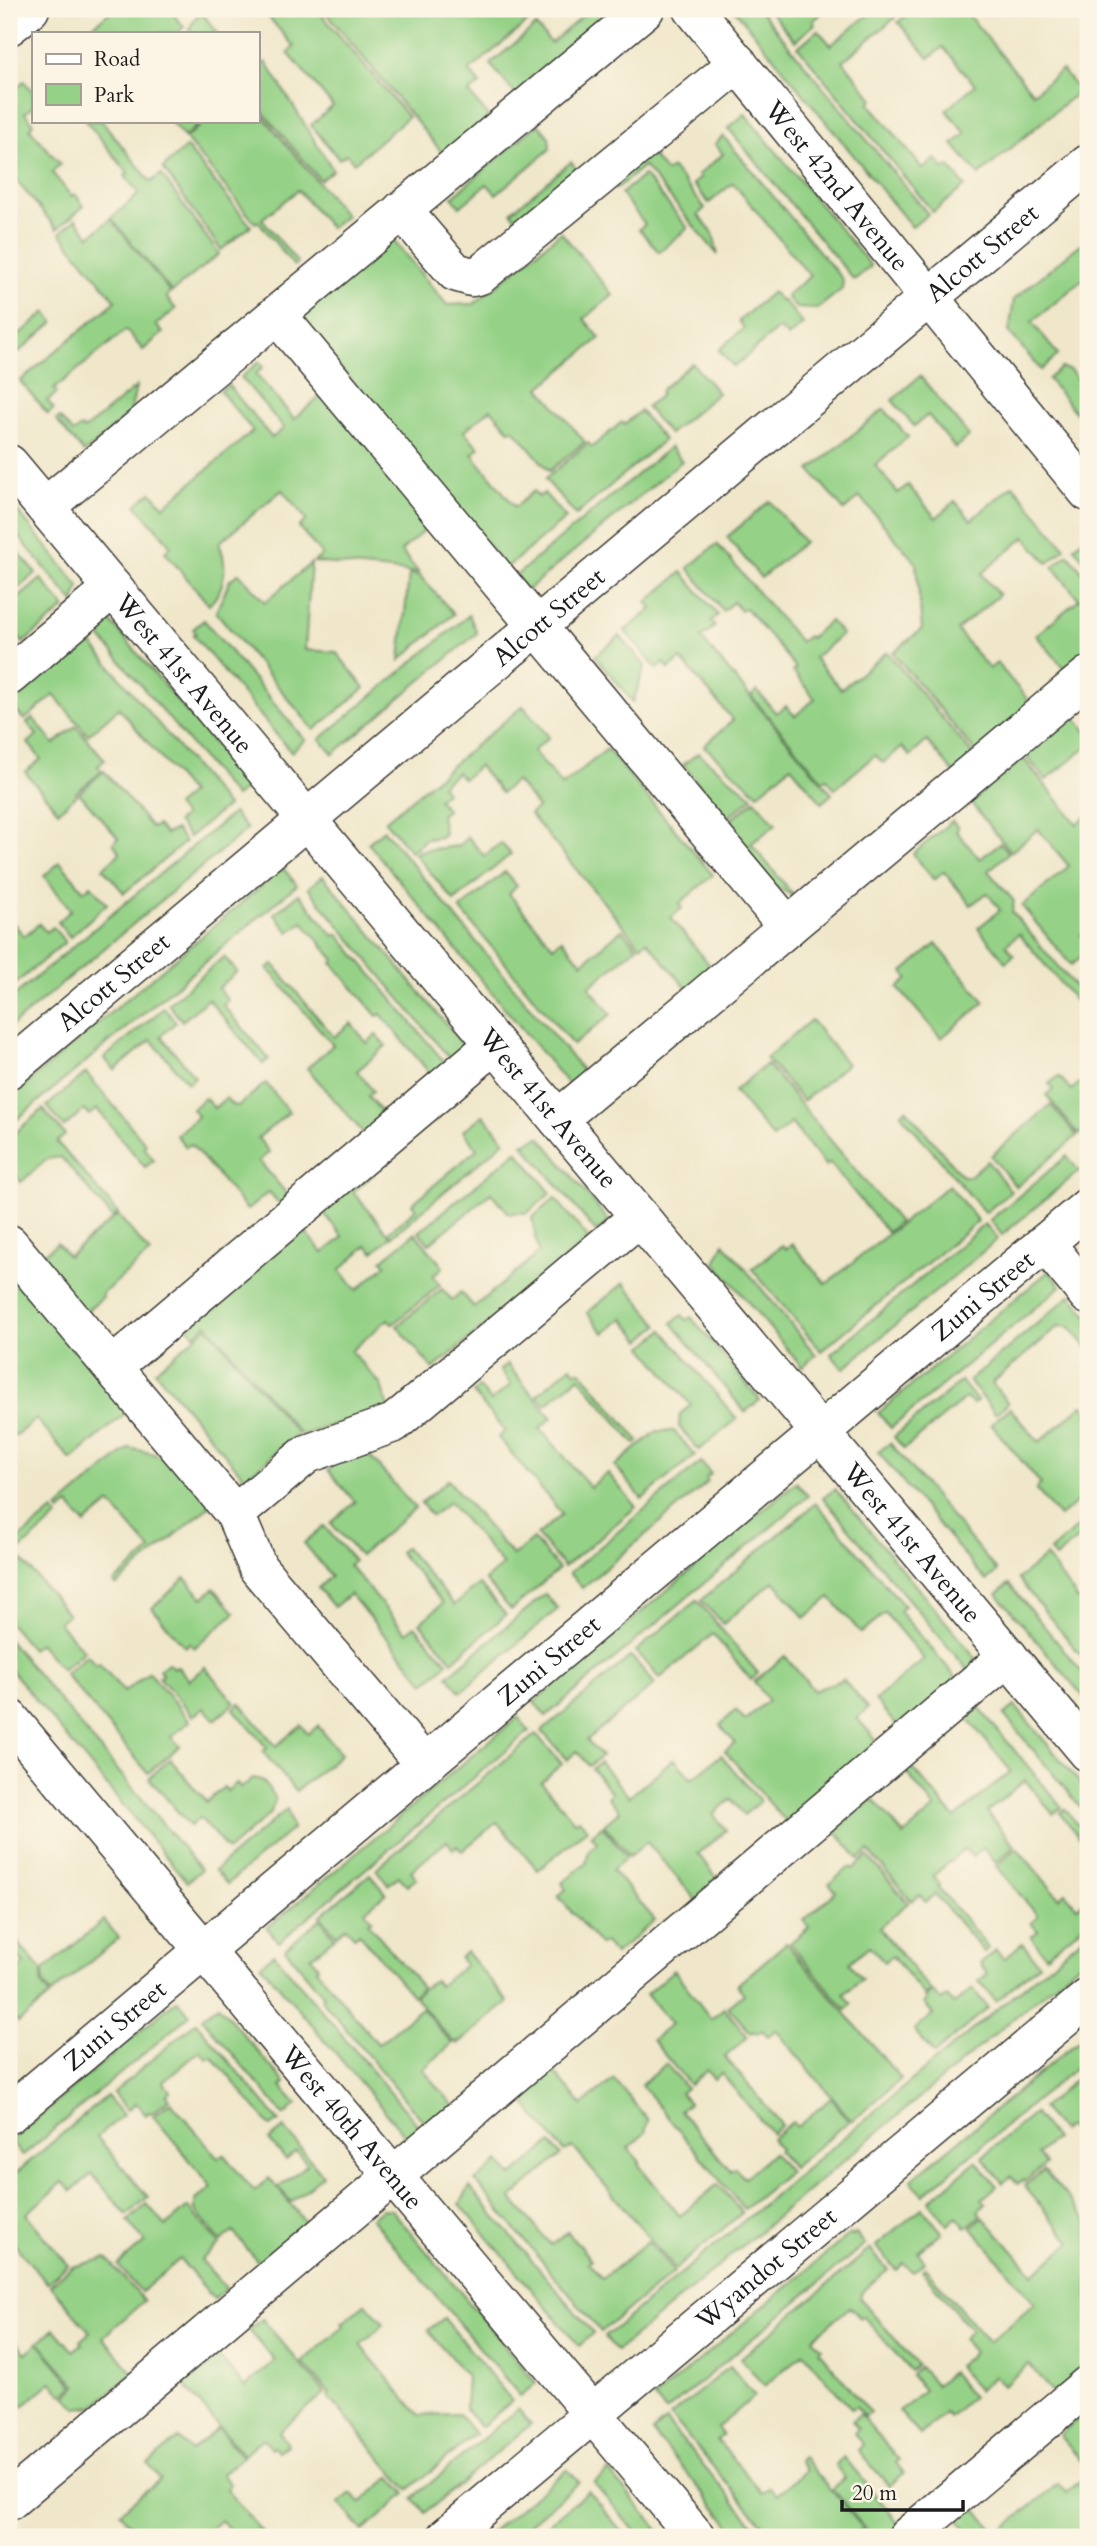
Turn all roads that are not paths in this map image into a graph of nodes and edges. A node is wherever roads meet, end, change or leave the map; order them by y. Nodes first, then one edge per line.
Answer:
1 (30, 9) edge
2 (645, 9) edge
3 (693, 9) edge
4 (9, 26) edge
5 (737, 63) junction
6 (1088, 164) edge
7 (402, 210) junction
8 (929, 297) junction
9 (277, 315) junction
10 (9, 464) edge
11 (1088, 492) edge
12 (45, 507) junction
13 (113, 588) junction
14 (537, 626) junction
15 (9, 676) edge
16 (1088, 676) edge
17 (306, 819) junction
18 (788, 927) junction
19 (495, 1044) junction
20 (9, 1069) edge
21 (558, 1119) junction
22 (1088, 1207) edge
23 (639, 1217) junction
24 (1045, 1243) junction
25 (9, 1244) edge
26 (1088, 1295) edge
27 (112, 1367) junction
28 (820, 1432) junction
29 (235, 1514) junction
30 (1008, 1656) junction
31 (9, 1718) edge
32 (1088, 1752) edge
33 (424, 1764) junction
34 (204, 1950) junction
35 (1088, 1998) edge
36 (9, 2114) edge
37 (393, 2176) junction
38 (1088, 2385) edge
39 (592, 2414) junction
40 (9, 2501) edge
41 (446, 2537) edge
42 (696, 2537) edge
43 (906, 2537) edge

1 - 4 street
2 - 7 street
3 - 5 street, West 42nd Avenue
5 - 7 street
5 - 8 street, West 42nd Avenue
6 - 8 street, Alcott Street
7 - 9 street
8 - 11 street, West 42nd Avenue
8 - 14 street, Alcott Street
9 - 12 street
9 - 14 street
10 - 12 street, West 41st Avenue
12 - 13 street, West 41st Avenue
13 - 15 street
13 - 17 street, West 41st Avenue
14 - 17 street, Alcott Street
14 - 18 street
16 - 18 street
17 - 19 street, West 41st Avenue
17 - 20 street, Alcott Street
18 - 21 street
19 - 21 street, West 41st Avenue
19 - 27 street
21 - 23 street, West 41st Avenue
22 - 24 street, Zuni Street
23 - 28 street, West 41st Avenue
23 - 29 street
24 - 26 street
24 - 28 street, Zuni Street
25 - 27 street
27 - 29 street
28 - 30 street, West 41st Avenue
28 - 33 street, Zuni Street
29 - 33 street
30 - 32 street, West 41st Avenue
30 - 37 street
31 - 34 street, West 40th Avenue
33 - 34 street, Zuni Street
34 - 36 street, Zuni Street
34 - 37 street, West 40th Avenue
35 - 39 street, Wyandot Street
37 - 39 street, West 40th Avenue
37 - 40 street
38 - 43 street
39 - 41 street, Wyandot Street
39 - 42 street, West 40th Avenue

